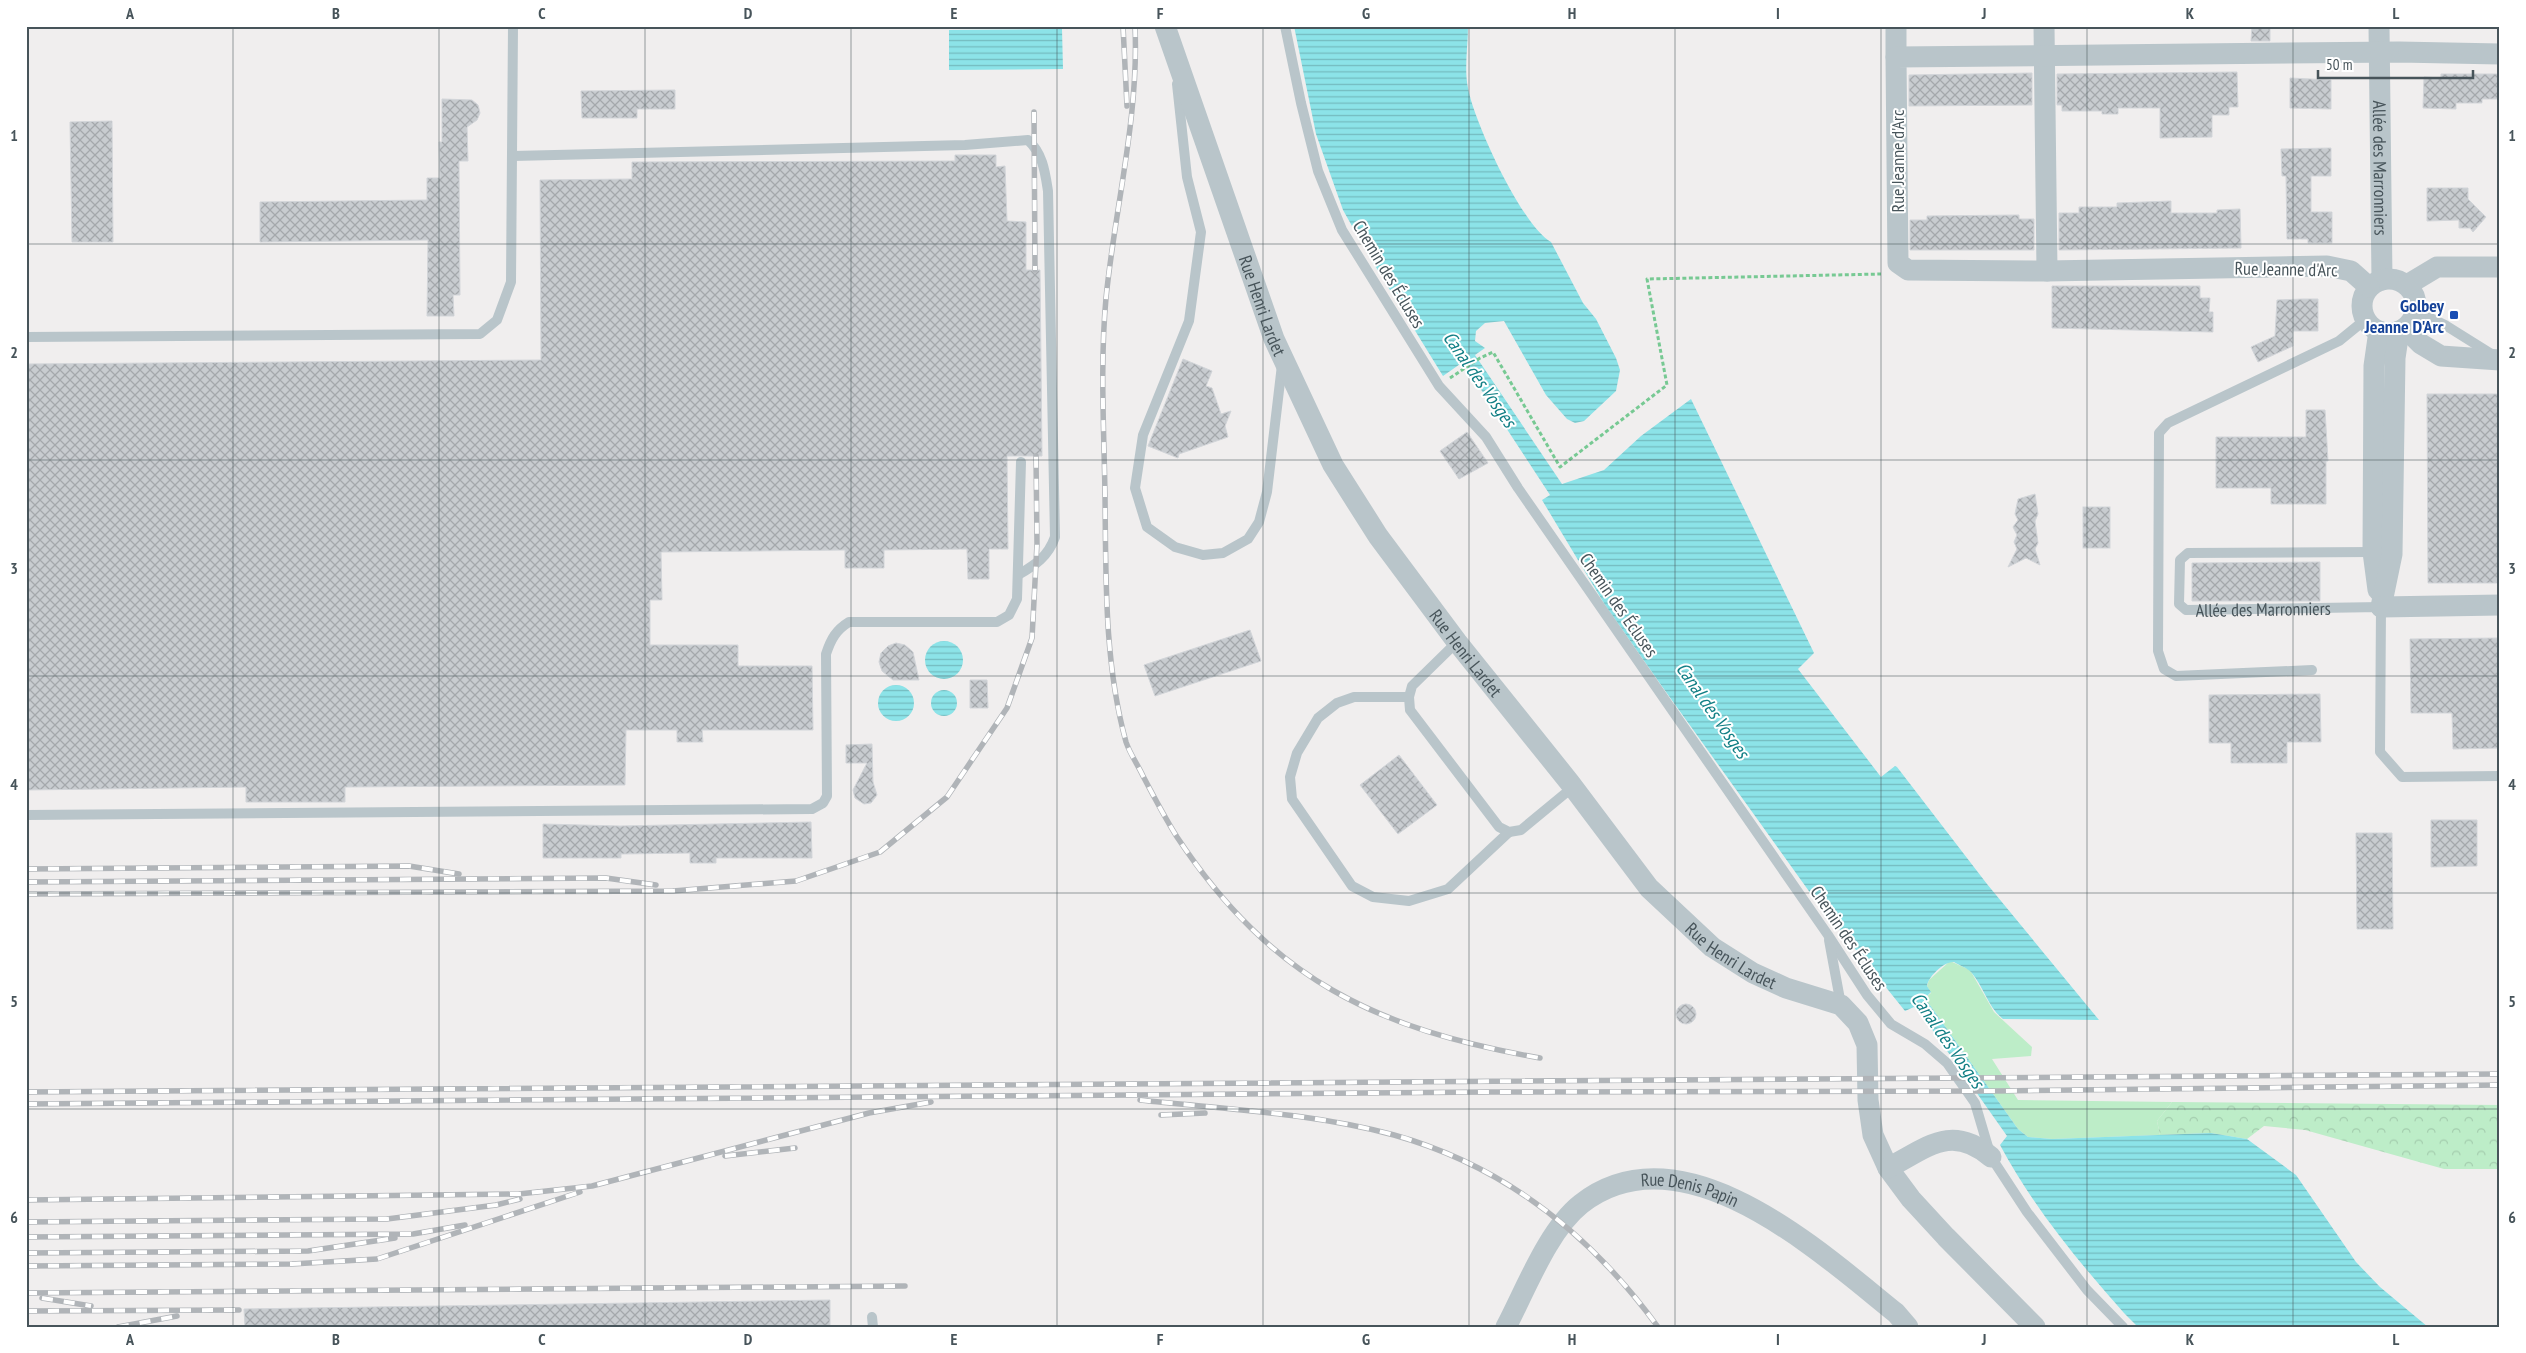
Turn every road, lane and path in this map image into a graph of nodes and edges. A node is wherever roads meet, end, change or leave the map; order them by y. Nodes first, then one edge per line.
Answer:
1 (513, 26) edge
2 (1166, 26) edge
3 (1285, 26) edge
4 (1896, 26) edge
5 (2044, 26) edge
6 (2379, 26) edge
7 (1173, 51) junction
8 (2380, 52) junction
9 (2500, 54) edge
10 (2045, 56) junction
11 (1896, 57) junction
12 (513, 156) junction
13 (1898, 263) junction
14 (2500, 267) edge
15 (2047, 271) junction
16 (2375, 283) junction
17 (2407, 285) junction
18 (2393, 324) junction
19 (26, 337) edge
20 (1283, 356) junction
21 (2500, 359) edge
22 (1464, 368) dead end
23 (1021, 462) dead end
24 (2373, 552) junction
25 (1018, 575) junction
26 (2500, 605) edge
27 (2381, 607) junction
28 (1457, 642) junction
29 (2312, 670) dead end
30 (1409, 697) junction
31 (2500, 776) edge
32 (1573, 787) junction
33 (26, 815) edge
34 (1509, 832) junction
35 (1828, 935) junction
36 (1841, 1005) junction
37 (1991, 1157) junction
38 (1888, 1168) junction
39 (1506, 1327) edge
40 (1908, 1327) edge
41 (2035, 1327) edge
42 (2124, 1327) edge

1 - 12 lane
2 - 7 street, Rue Henri Lardet
3 - 35 lane, Chemin des Écluses
4 - 11 street, Rue Jeanne d'Arc
5 - 10 street
6 - 8 street, Allée des Marronniers
7 - 20 street, Rue Henri Lardet
7 - 20 lane
8 - 9 street
8 - 10 street
8 - 16 street, Allée des Marronniers
10 - 11 street
10 - 15 street
11 - 13 street, Rue Jeanne d'Arc
12 - 19 lane
12 - 25 lane
13 - 15 street, Rue Jeanne d'Arc
13 - 22 path
14 - 17 street
15 - 16 street, Rue Jeanne d'Arc
16 - 17 street
16 - 18 street, Allée des Marronniers
17 - 18 street
18 - 21 lane
18 - 21 street
18 - 24 street
18 - 27 street
18 - 29 lane
20 - 28 street, Rue Henri Lardet
23 - 25 lane
24 - 27 street
24 - 27 lane, Allée des Marronniers
25 - 33 lane
26 - 27 street, Allée des Marronniers
27 - 31 lane
28 - 30 lane
28 - 32 street, Rue Henri Lardet
30 - 34 lane
30 - 34 lane
32 - 34 lane
32 - 36 street, Rue Henri Lardet
35 - 36 lane
35 - 37 lane, Chemin des Écluses
36 - 38 street, Rue Henri Lardet
37 - 38 street
37 - 42 lane, Chemin des Écluses
38 - 41 street, Rue Henri Lardet
39 - 40 street, Rue Denis Papin

